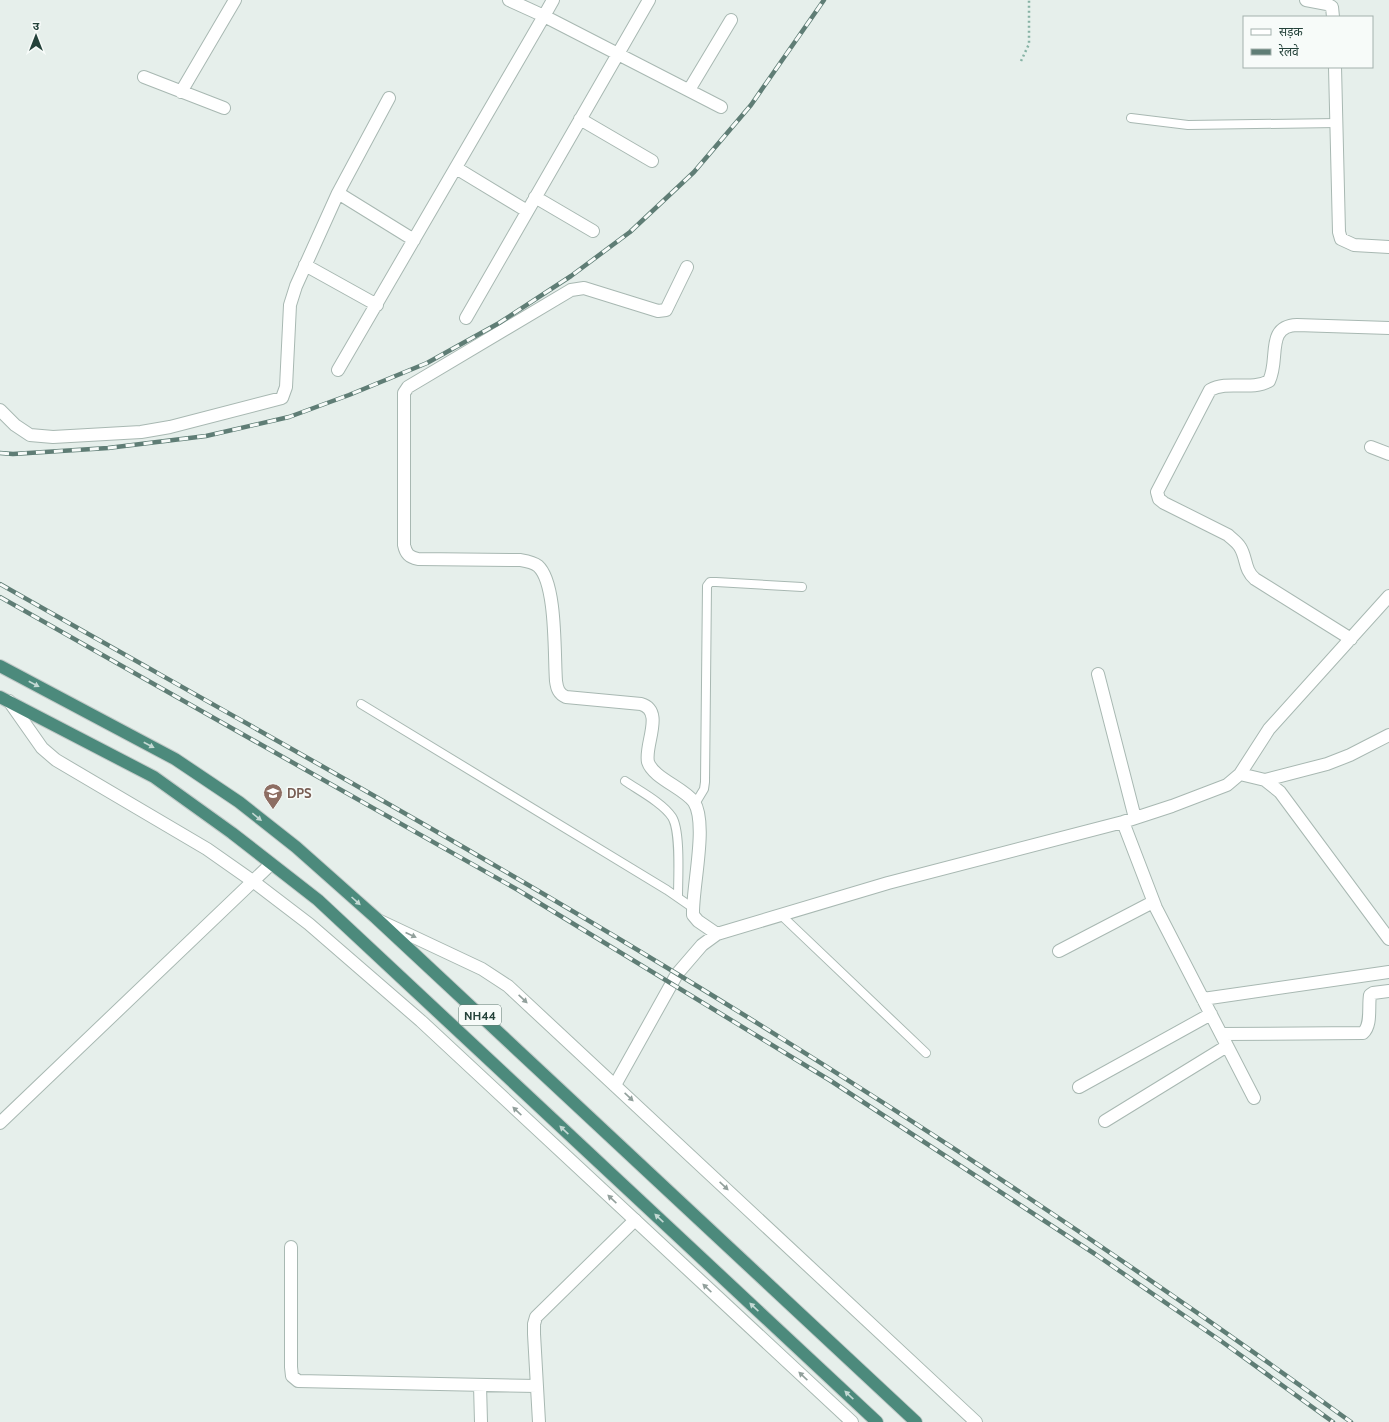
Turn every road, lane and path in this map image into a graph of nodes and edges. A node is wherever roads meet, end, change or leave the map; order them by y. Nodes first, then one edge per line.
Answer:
1 (235, 0) edge
2 (509, 0) edge
3 (553, 0) edge
4 (648, 0) edge
5 (1029, 0) edge
6 (1306, 0) edge
7 (1333, 8) edge
8 (544, 16) junction
9 (731, 20) dead end
10 (617, 54) junction
11 (1021, 61) dead end
12 (1335, 68) edge
13 (144, 77) dead end
14 (689, 90) junction
15 (181, 92) junction
16 (389, 98) dead end
17 (721, 106) dead end
18 (224, 108) dead end
19 (1131, 118) dead end
20 (580, 119) junction
21 (1337, 123) junction
22 (652, 162) dead end
23 (456, 168) junction
24 (338, 193) junction
25 (535, 197) junction
26 (527, 211) junction
27 (594, 231) dead end
28 (414, 240) junction
29 (1389, 247) edge
30 (305, 265) junction
31 (687, 267) dead end
32 (377, 305) junction
33 (466, 318) dead end
34 (1389, 328) edge
35 (338, 370) dead end
36 (0, 410) edge
37 (1371, 447) dead end
38 (1389, 454) edge
39 (802, 587) dead end
40 (1389, 596) edge
41 (1351, 639) junction
42 (0, 666) edge
43 (1098, 674) dead end
44 (4, 699) edge
45 (361, 704) dead end
46 (1389, 735) edge
47 (1240, 774) junction
48 (1265, 780) junction
49 (625, 781) dead end
50 (695, 804) junction
51 (1129, 820) junction
52 (271, 864) junction
53 (254, 882) junction
54 (678, 897) junction
55 (1153, 902) junction
56 (693, 908) junction
57 (781, 915) junction
58 (376, 918) junction
59 (717, 934) junction
60 (1389, 939) edge
61 (1058, 951) dead end
62 (1389, 972) edge
63 (1389, 991) edge
64 (1203, 999) junction
65 (1211, 1014) junction
66 (1221, 1034) junction
67 (1227, 1046) junction
68 (926, 1053) dead end
69 (616, 1085) junction
70 (1079, 1087) dead end
71 (1254, 1098) dead end
72 (1105, 1121) dead end
73 (0, 1122) edge
74 (635, 1220) junction
75 (291, 1247) dead end
76 (480, 1385) junction
77 (537, 1386) junction
78 (481, 1422) edge
79 (539, 1422) edge
80 (852, 1422) edge
81 (878, 1422) edge
82 (916, 1422) edge
83 (976, 1422) edge

1 - 15 street
2 - 8 street
3 - 8 street
4 - 10 street
5 - 11 path
6 - 7 street
8 - 10 street
8 - 23 street
9 - 14 street
10 - 14 street
10 - 20 street
12 - 21 street
13 - 15 street
14 - 17 street
15 - 18 street
16 - 24 street
19 - 21 lane
20 - 22 street
20 - 25 street
21 - 29 street
23 - 26 street
23 - 28 street
24 - 28 street
24 - 30 street
25 - 26 street
25 - 27 street
26 - 33 street
28 - 32 street
30 - 32 street
30 - 36 street
31 - 50 street
32 - 35 street
34 - 41 street
37 - 38 street
39 - 50 lane
40 - 41 street
41 - 47 street
42 -> 58 highway, NH44
43 - 51 street
44 - 52 highway, NH44
44 - 53 street
45 - 54 lane
46 - 48 street
47 - 48 street
47 - 51 street
48 - 60 street
49 - 54 lane
50 - 56 street
51 - 55 street
51 - 57 street
52 - 53 street
81 -> 52 highway, NH44
53 - 73 street
74 -> 53 street
54 - 56 lane
55 - 61 street
55 - 64 street
56 - 59 street
57 - 59 street
57 - 68 lane
58 -> 69 street
58 - 82 highway, NH44
59 - 69 street
62 - 64 street
63 - 66 street
64 - 65 street
65 - 66 street
65 - 70 street
66 - 67 street
67 - 71 street
67 - 72 street
69 -> 83 street
74 - 77 street
80 -> 74 street
75 - 76 street
76 - 77 street
76 - 78 street
77 - 79 street

